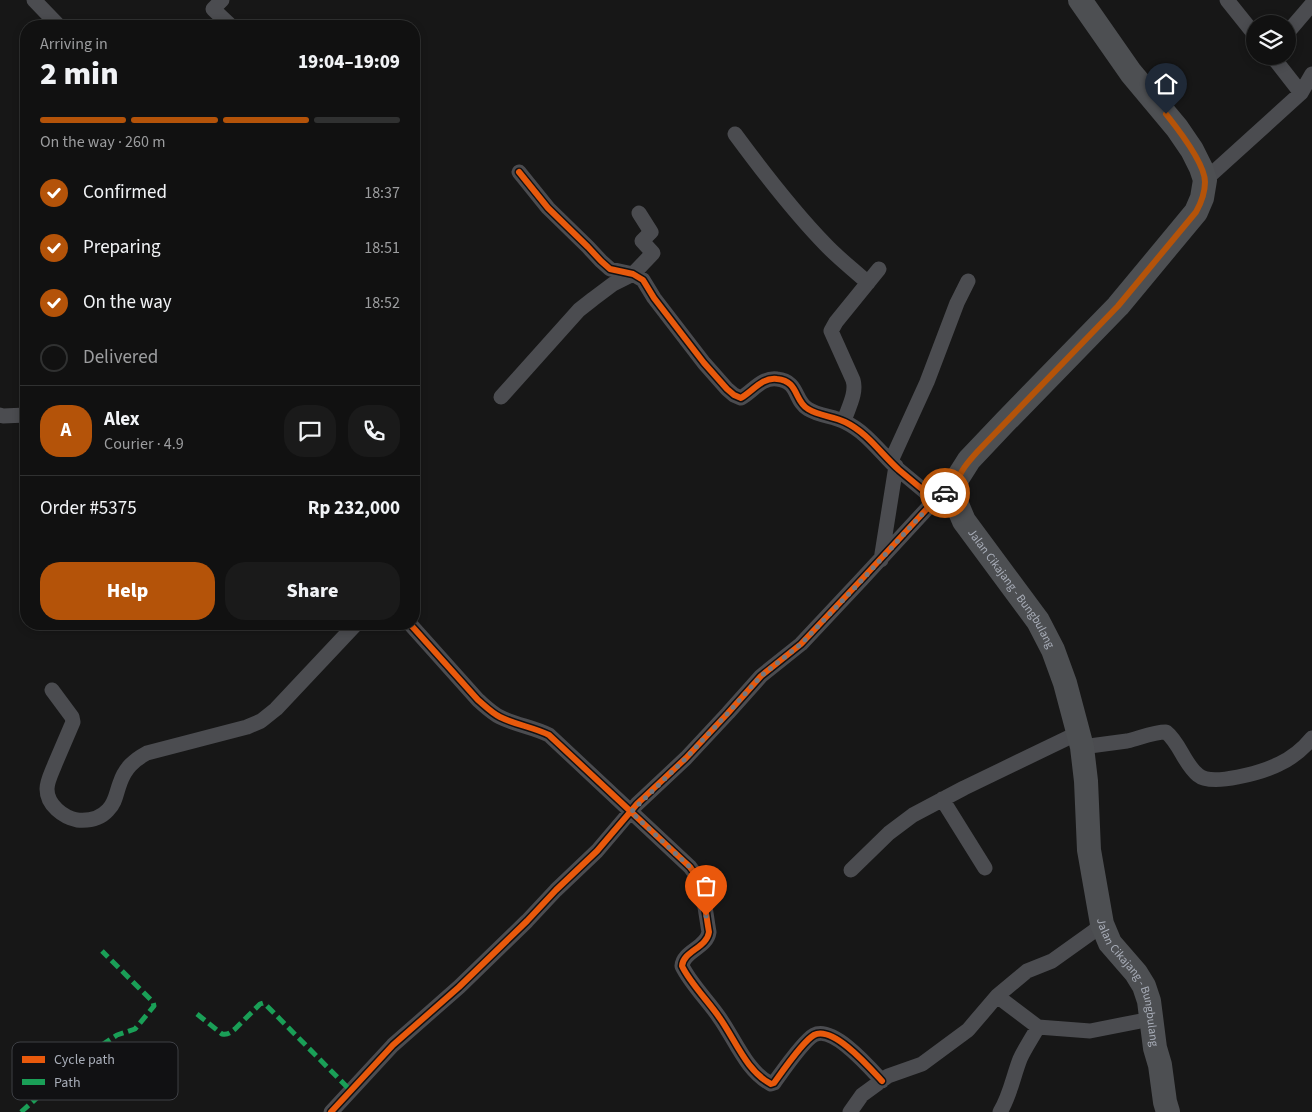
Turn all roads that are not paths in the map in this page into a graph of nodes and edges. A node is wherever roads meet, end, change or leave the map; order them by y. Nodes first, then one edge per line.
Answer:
1 (34, 0) edge
2 (1080, 0) edge
3 (1227, 0) edge
4 (213, 3) edge
5 (1312, 4) edge
6 (53, 20) edge
7 (226, 20) edge
8 (1296, 23) edge
9 (1246, 24) edge
10 (1279, 65) edge
11 (1312, 74) edge
12 (1301, 93) junction
13 (735, 134) dead end
14 (519, 172) dead end
15 (1205, 180) junction
16 (639, 213) dead end
17 (879, 269) dead end
18 (634, 274) junction
19 (968, 281) dead end
20 (868, 283) junction
21 (501, 398) dead end
22 (0, 415) edge
23 (20, 415) edge
24 (844, 421) junction
25 (893, 464) junction
26 (956, 486) junction
27 (935, 500) junction
28 (881, 560) junction
29 (350, 630) edge
30 (415, 630) edge
31 (52, 690) dead end
32 (1312, 738) edge
33 (1080, 740) junction
34 (942, 799) junction
35 (631, 812) junction
36 (985, 868) dead end
37 (851, 870) dead end
38 (1102, 924) junction
39 (997, 996) junction
40 (1151, 1019) junction
41 (1038, 1027) junction
42 (882, 1081) junction
43 (331, 1112) edge
44 (850, 1112) edge
45 (1000, 1112) edge
46 (1168, 1112) edge

1 - 6 street
2 - 15 main road
3 - 9 street
4 - 7 street
5 - 8 street
10 - 12 street
11 - 12 street
12 - 15 street
13 - 20 street
14 - 18 street
15 - 26 main road
16 - 18 street
17 - 20 street
18 - 21 street
18 - 24 street
19 - 25 street
20 - 24 street
22 - 23 street
24 - 25 street
25 - 27 street
25 - 28 street
26 - 27 street
26 - 33 main road, Jalan Cikajang - Bungbulang
27 - 28 street
28 - 35 street
29 - 31 street
30 - 35 street
32 - 33 street
33 - 34 street
33 - 38 main road, Jalan Cikajang - Bungbulang
34 - 36 street
34 - 37 street
35 - 42 street
35 - 43 street
38 - 39 street
38 - 40 main road, Jalan Cikajang - Bungbulang
39 - 41 street
39 - 42 street
40 - 41 street
40 - 46 main road, Jalan Cikajang - Bungbulang
41 - 45 street
42 - 44 street

